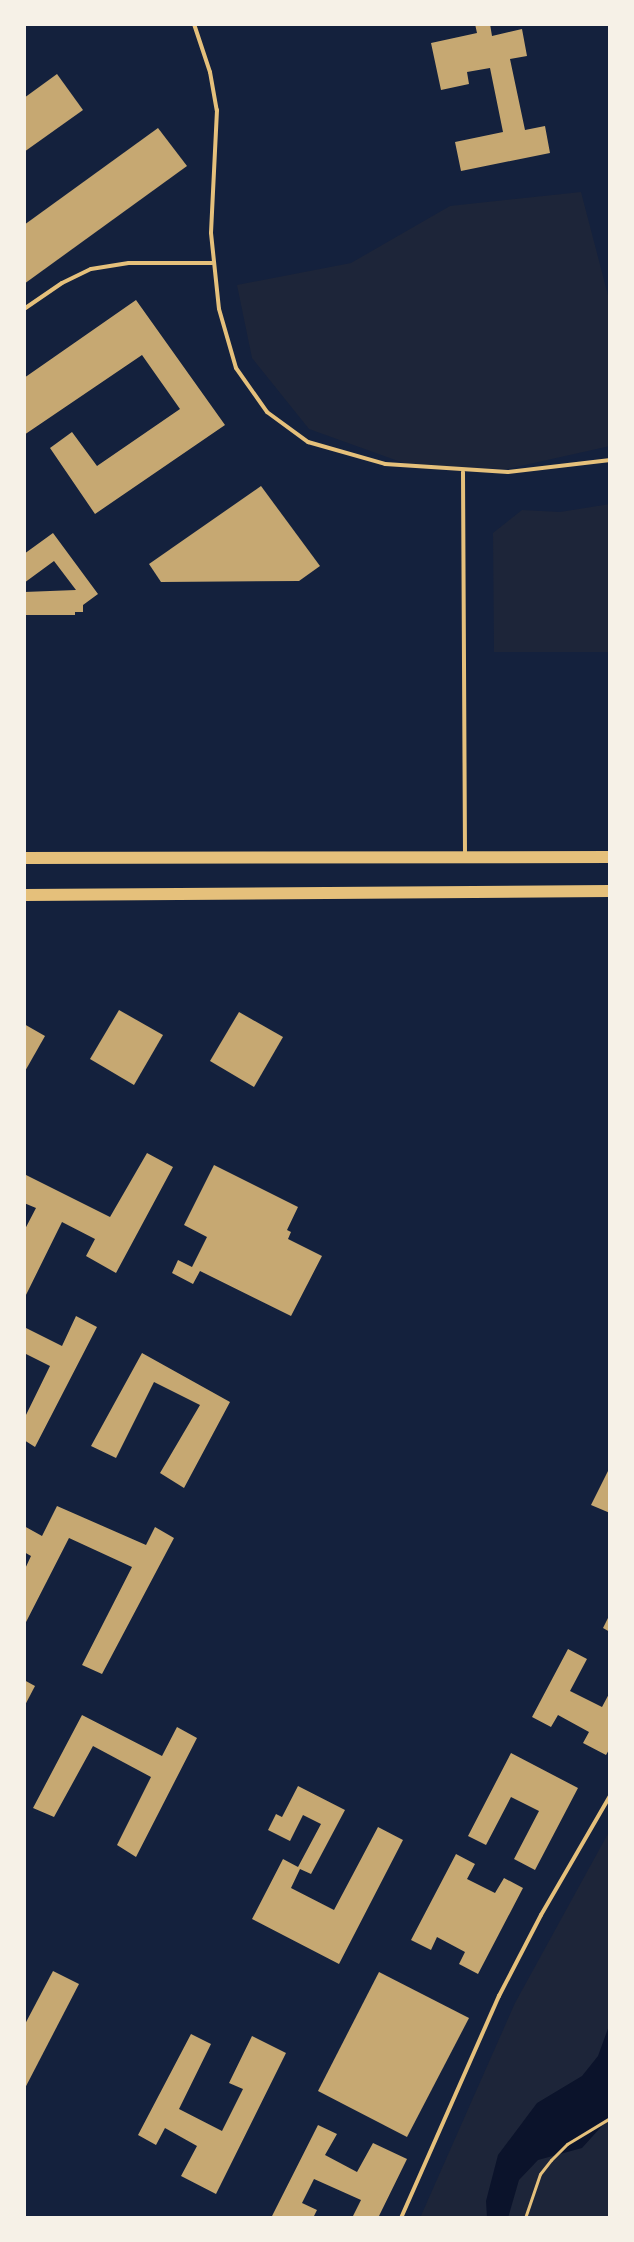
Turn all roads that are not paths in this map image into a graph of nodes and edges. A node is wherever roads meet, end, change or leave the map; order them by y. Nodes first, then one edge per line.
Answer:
1 (194, 24) edge
2 (212, 263) junction
3 (24, 309) edge
4 (610, 460) edge
5 (463, 472) junction
6 (610, 857) edge
7 (24, 858) edge
8 (465, 858) junction
9 (610, 891) edge
10 (24, 895) edge
11 (610, 1796) edge
12 (401, 2218) edge

1 - 2 lane
2 - 3 lane
2 - 5 lane
4 - 5 lane
5 - 8 lane
6 - 8 main road
7 - 8 main road
9 - 10 main road
11 - 12 lane

